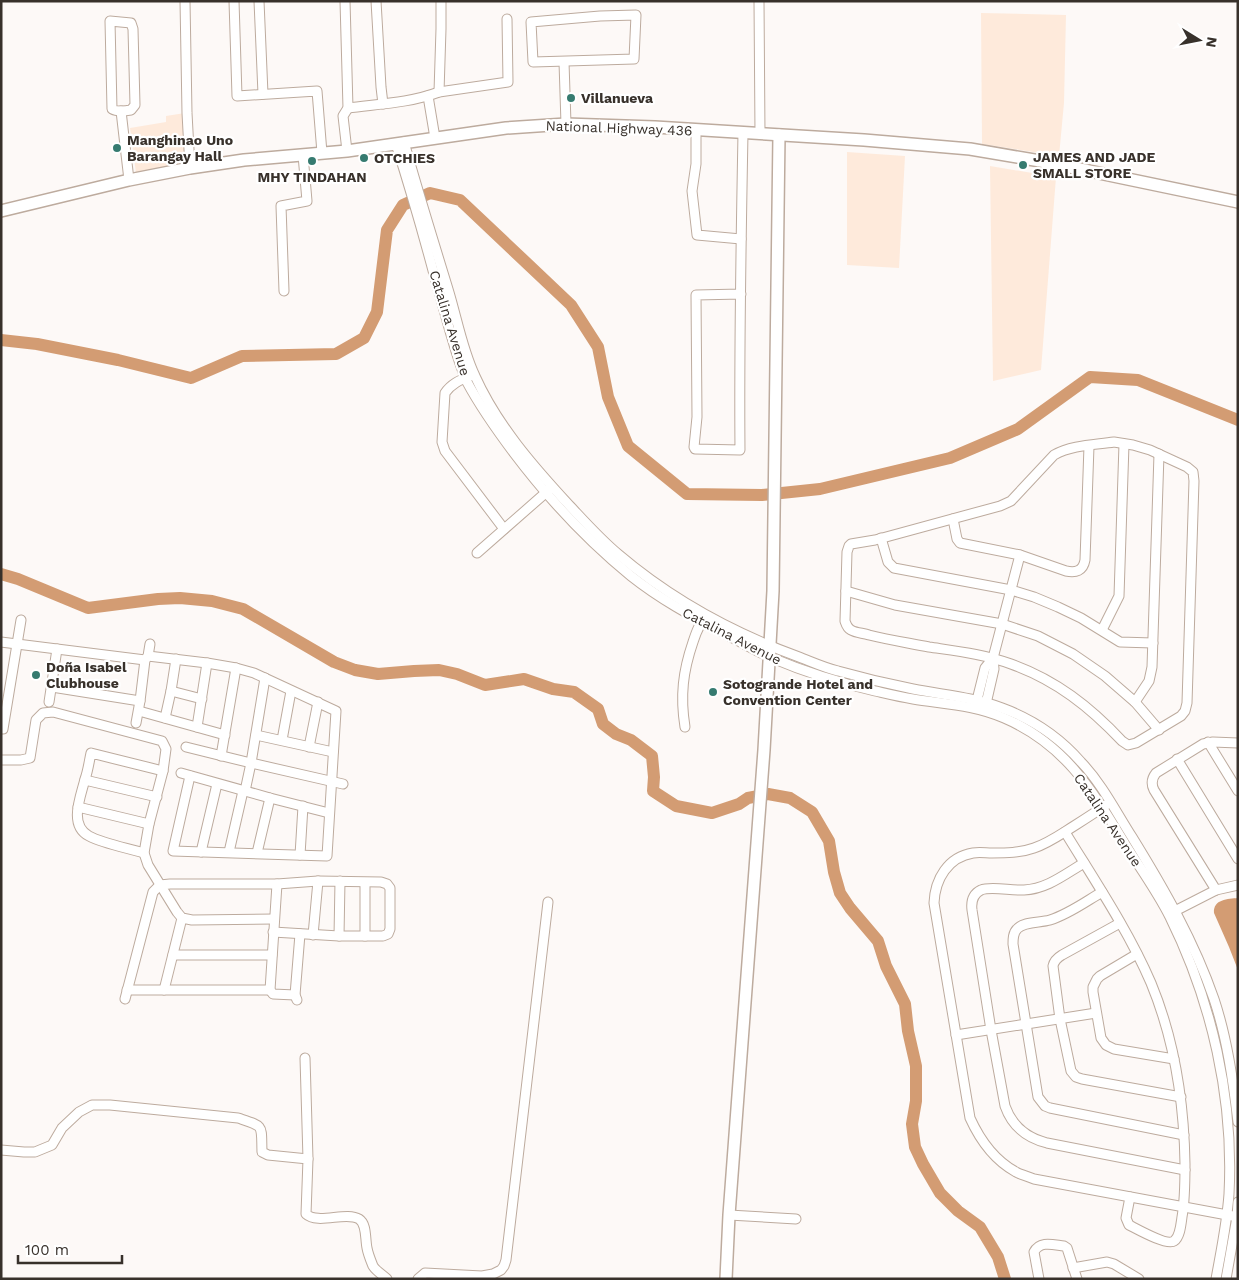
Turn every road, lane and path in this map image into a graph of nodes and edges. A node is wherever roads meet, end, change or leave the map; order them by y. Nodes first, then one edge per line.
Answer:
1 (185, 1) edge
2 (234, 1) edge
3 (259, 1) edge
4 (345, 1) edge
5 (376, 1) edge
6 (441, 1) edge
7 (759, 1) edge
8 (507, 19) dead end
9 (564, 62) junction
10 (439, 92) junction
11 (263, 94) junction
12 (428, 96) junction
13 (383, 104) junction
14 (348, 108) junction
15 (121, 111) junction
16 (566, 124) junction
17 (696, 130) junction
18 (742, 133) junction
19 (760, 134) junction
20 (779, 135) junction
21 (435, 138) junction
22 (400, 143) junction
23 (347, 151) junction
24 (322, 153) junction
25 (303, 155) junction
26 (190, 168) junction
27 (129, 180) junction
28 (1238, 202) edge
29 (1, 211) edge
30 (741, 239) junction
31 (284, 291) dead end
32 (741, 294) junction
33 (470, 376) junction
34 (1124, 444) junction
35 (1089, 446) junction
36 (1159, 454) junction
37 (549, 490) junction
38 (952, 519) junction
39 (504, 529) junction
40 (881, 538) junction
41 (477, 554) dead end
42 (1020, 555) junction
43 (1010, 590) junction
44 (846, 591) junction
45 (705, 619) junction
46 (21, 620) dead end
47 (1002, 624) junction
48 (1102, 630) junction
49 (1, 642) edge
50 (1153, 643) junction
51 (17, 644) junction
52 (150, 644) dead end
53 (57, 649) junction
54 (770, 652) junction
55 (146, 658) junction
56 (993, 658) junction
57 (176, 659) junction
58 (207, 663) junction
59 (236, 668) junction
60 (265, 678) junction
61 (52, 688) junction
62 (6, 691) edge
63 (171, 691) junction
64 (291, 691) junction
65 (202, 699) junction
66 (140, 701) junction
67 (49, 702) dead end
68 (318, 702) junction
69 (1134, 702) junction
70 (981, 705) junction
71 (139, 711) junction
72 (165, 718) junction
73 (136, 723) dead end
74 (197, 727) junction
75 (685, 727) dead end
76 (1, 729) edge
77 (1159, 730) junction
78 (224, 735) junction
79 (256, 735) junction
80 (282, 740) junction
81 (1208, 742) junction
82 (1238, 743) edge
83 (186, 747) dead end
84 (309, 748) junction
85 (332, 752) junction
86 (221, 756) junction
87 (1, 760) edge
88 (1177, 760) junction
89 (251, 763) junction
90 (164, 771) junction
91 (85, 780) junction
92 (332, 781) junction
93 (217, 784) junction
94 (343, 784) dead end
95 (244, 791) junction
96 (1238, 791) edge
97 (157, 797) junction
98 (270, 798) junction
99 (1107, 805) junction
100 (303, 806) junction
101 (78, 807) junction
102 (329, 812) junction
103 (149, 824) junction
104 (1065, 832) junction
105 (201, 852) junction
106 (229, 852) junction
107 (144, 853) junction
108 (257, 853) junction
109 (300, 855) junction
110 (1238, 859) edge
111 (1084, 863) junction
112 (318, 881) junction
113 (340, 882) junction
114 (365, 883) junction
115 (277, 884) junction
116 (160, 885) junction
117 (1238, 885) edge
118 (1216, 890) junction
119 (1102, 892) junction
120 (548, 902) dead end
121 (1172, 912) junction
122 (182, 918) junction
123 (274, 919) junction
124 (1120, 923) junction
125 (273, 932) junction
126 (300, 934) junction
127 (313, 934) junction
128 (339, 936) junction
129 (365, 936) junction
130 (272, 954) junction
131 (1137, 954) junction
132 (173, 955) junction
133 (164, 990) junction
134 (270, 990) junction
135 (1096, 1012) junction
136 (1060, 1019) junction
137 (1026, 1024) junction
138 (990, 1030) junction
139 (956, 1035) junction
140 (305, 1058) dead end
141 (1174, 1060) junction
142 (1181, 1097) junction
143 (1238, 1122) edge
144 (1184, 1135) junction
145 (1, 1150) edge
146 (308, 1159) junction
147 (1185, 1170) junction
148 (1130, 1197) junction
149 (1238, 1202) edge
150 (1184, 1208) junction
151 (729, 1215) junction
152 (1227, 1215) junction
153 (1237, 1217) edge
154 (796, 1220) dead end
155 (1073, 1268) junction
156 (388, 1279) edge
157 (418, 1279) edge
158 (726, 1279) edge
159 (1039, 1279) edge
160 (1077, 1279) edge
161 (1139, 1279) edge
162 (1216, 1279) edge
163 (1226, 1279) edge

1 - 26 street
2 - 11 street
3 - 11 street
4 - 14 street
5 - 13 street
6 - 10 street
7 - 19 street
8 - 10 street
9 - 9 street
9 - 16 street
10 - 12 street
11 - 24 street
12 - 13 street
12 - 21 street
13 - 14 street
14 - 23 street
15 - 15 street
15 - 27 street
16 - 17 main road, National Highway 436
16 - 21 main road, National Highway 436
17 - 18 main road, National Highway 436
17 - 30 street
18 - 19 main road, National Highway 436
18 - 30 street
19 - 20 main road, National Highway 436
20 - 28 main road, National Highway 436
20 - 54 main road
21 - 22 main road, National Highway 436
22 - 23 main road, National Highway 436
22 - 33 street, Catalina Avenue
23 - 24 main road, National Highway 436
24 - 25 main road, National Highway 436
25 - 26 main road, National Highway 436
25 - 31 street
26 - 27 main road, National Highway 436
27 - 29 main road, National Highway 436
30 - 32 street
32 - 32 street
33 - 37 street, Catalina Avenue
33 - 39 street
34 - 35 street
34 - 36 street
34 - 48 street
35 - 38 street
35 - 42 street
36 - 50 street
36 - 77 street
37 - 39 street
37 - 45 street, Catalina Avenue
38 - 40 street
38 - 42 street
39 - 41 street
40 - 43 street
40 - 44 street
42 - 43 street
43 - 47 street
43 - 48 street
44 - 47 street
44 - 56 street
45 - 54 street, Catalina Avenue
45 - 75 street
46 - 51 street
47 - 56 street
47 - 69 street
48 - 50 street
49 - 51 street
50 - 69 street
51 - 53 street
51 - 62 street
52 - 55 street
53 - 55 street
53 - 61 street
54 - 70 street, Catalina Avenue
54 - 151 main road
55 - 57 street
55 - 66 street
56 - 70 street
56 - 77 street
57 - 58 street
57 - 63 street
58 - 59 street
58 - 65 street
59 - 60 street
59 - 78 street
60 - 64 street
60 - 79 street
61 - 66 street
61 - 67 street
62 - 76 street
63 - 65 street
63 - 72 street
64 - 68 street
64 - 80 street
65 - 74 street
66 - 71 street
68 - 84 street
68 - 85 street
69 - 77 street
70 - 99 street, Catalina Avenue
71 - 72 street
71 - 73 street
72 - 74 street
74 - 78 street
78 - 86 street
79 - 80 street
79 - 89 street
80 - 84 street
81 - 82 street
81 - 88 street
81 - 96 street
83 - 86 street
84 - 85 street
85 - 92 street
86 - 89 street
87 - 90 street
88 - 110 street
88 - 118 street
89 - 92 street
89 - 95 street
90 - 91 street
90 - 97 street
91 - 97 street
91 - 101 street
92 - 94 street
92 - 102 street
93 - 95 street
93 - 105 street
93 - 105 street
95 - 98 street
95 - 106 street
97 - 103 street
98 - 100 street
98 - 108 street
99 - 104 street
99 - 121 street, Catalina Avenue
100 - 102 street
100 - 109 street
101 - 103 street
101 - 107 street
102 - 109 street
103 - 107 street
104 - 111 street
104 - 139 street
105 - 106 street
106 - 108 street
107 - 116 street
108 - 109 street
111 - 119 street
111 - 138 street
112 - 113 street
112 - 115 street
112 - 127 street
113 - 114 street
113 - 128 street
114 - 129 street
114 - 129 street
115 - 116 street
115 - 123 street
116 - 122 street
116 - 133 street
117 - 118 street
118 - 121 street
119 - 124 street
119 - 137 street
120 - 157 street
121 - 143 street, Catalina Avenue
121 - 152 street, Catalina Avenue
122 - 123 street
122 - 132 street
123 - 125 street
124 - 131 street
124 - 136 street
125 - 126 street
125 - 130 street
126 - 127 street
126 - 134 street
127 - 128 street
128 - 129 street
130 - 132 street
130 - 134 street
131 - 135 street
131 - 141 street
132 - 133 street
133 - 134 street
135 - 136 street
135 - 141 street
136 - 137 street
136 - 142 street
137 - 138 street
137 - 144 street
138 - 139 street
138 - 147 street
139 - 148 street
140 - 146 street
141 - 142 street
142 - 144 street
144 - 147 street
145 - 146 street
146 - 156 street
147 - 150 street
148 - 150 street
148 - 150 street
149 - 153 street
150 - 152 street
151 - 154 street
151 - 158 main road
152 - 153 street
152 - 162 street, Catalina Avenue
153 - 163 street
155 - 159 street
155 - 160 street
155 - 161 street

